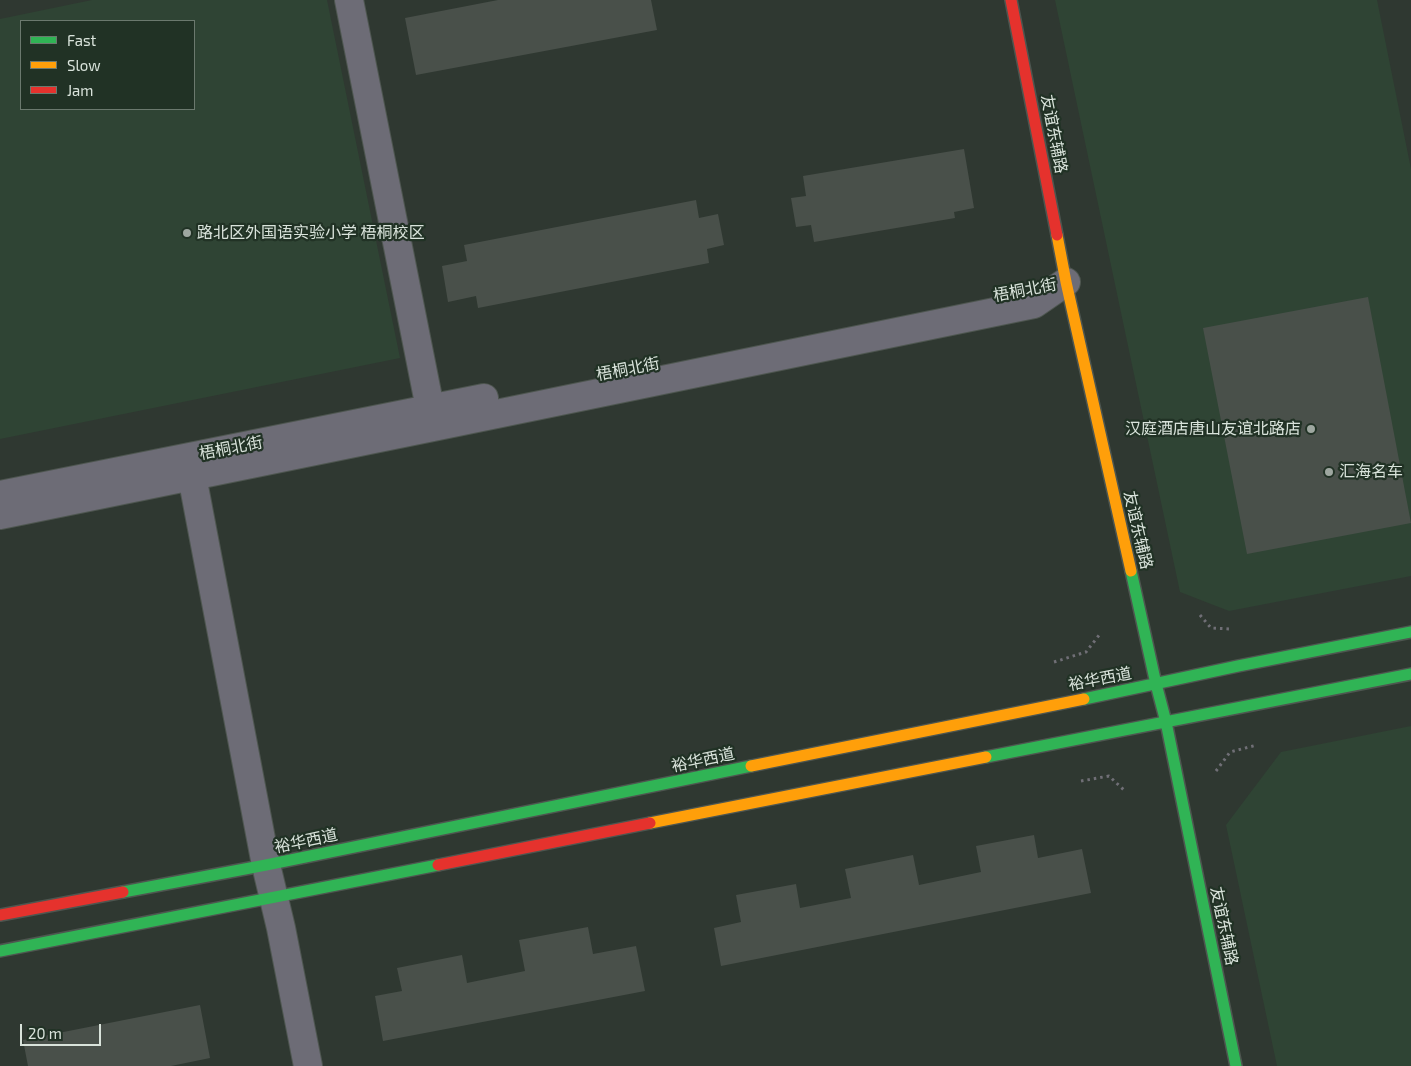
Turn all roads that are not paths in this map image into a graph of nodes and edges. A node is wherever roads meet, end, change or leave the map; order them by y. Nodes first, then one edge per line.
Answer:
1 (350, 0) edge
2 (1010, 0) edge
3 (1066, 282) junction
4 (429, 418) junction
5 (191, 466) junction
6 (0, 495) edge
7 (0, 515) edge
8 (1411, 632) edge
9 (1411, 674) edge
10 (1156, 684) junction
11 (1166, 722) junction
12 (266, 865) junction
13 (274, 897) junction
14 (0, 916) edge
15 (0, 951) edge
16 (308, 1066) edge
17 (1236, 1066) edge

1 - 4 street
2 - 3 main road, 友谊东辅路
3 - 4 street, 梧桐北街
3 - 10 main road, 友谊东辅路
4 - 5 street, 梧桐北街
5 - 6 street, 梧桐北街
5 - 7 street, 梧桐北街
5 - 12 street
8 - 10 main road, 裕华西道
9 - 11 main road
10 - 11 main road, 友谊东辅路
10 - 12 main road, 裕华西道
11 - 13 main road
11 - 17 main road, 友谊东辅路
12 - 13 street
12 - 14 main road, 裕华西道
13 - 15 main road
13 - 16 street

